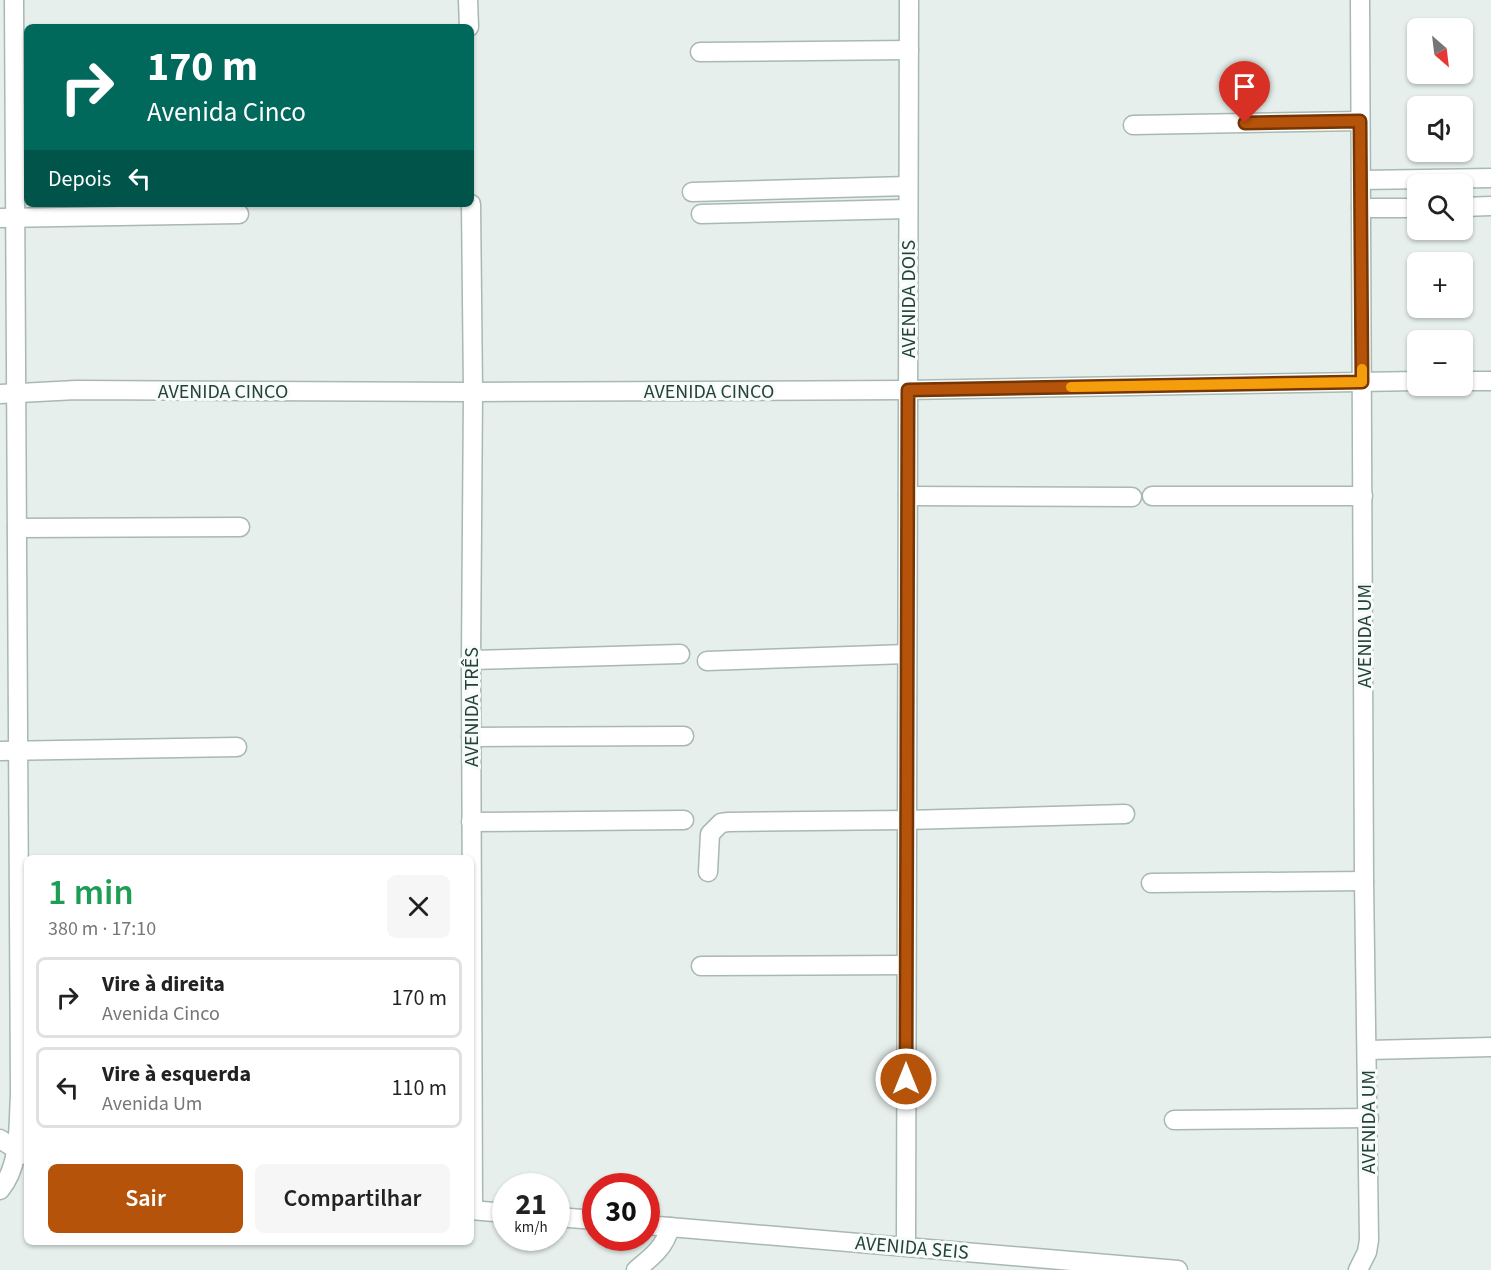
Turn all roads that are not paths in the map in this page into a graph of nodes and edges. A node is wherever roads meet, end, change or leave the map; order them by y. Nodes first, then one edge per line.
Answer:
1 (14, 0) edge
2 (468, 0) edge
3 (909, 0) edge
4 (1360, 0) edge
5 (469, 24) edge
6 (909, 50) junction
7 (700, 52) dead end
8 (1360, 121) junction
9 (1133, 125) dead end
10 (1491, 178) edge
11 (1361, 180) junction
12 (908, 186) junction
13 (692, 192) dead end
14 (471, 207) edge
15 (1473, 207) edge
16 (1491, 207) edge
17 (1361, 208) junction
18 (1407, 208) edge
19 (908, 209) junction
20 (239, 214) dead end
21 (701, 214) dead end
22 (8, 217) edge
23 (1407, 381) edge
24 (1473, 381) edge
25 (1491, 381) edge
26 (1362, 382) junction
27 (908, 390) junction
28 (473, 392) junction
29 (8, 393) edge
30 (908, 496) junction
31 (1152, 496) dead end
32 (1363, 496) junction
33 (1132, 498) dead end
34 (240, 526) dead end
35 (17, 528) junction
36 (680, 654) dead end
37 (907, 654) junction
38 (471, 660) junction
39 (707, 661) dead end
40 (684, 736) dead end
41 (471, 737) junction
42 (237, 747) dead end
43 (0, 751) edge
44 (19, 751) junction
45 (1125, 814) dead end
46 (684, 820) dead end
47 (906, 820) junction
48 (471, 822) junction
49 (471, 855) edge
50 (708, 872) dead end
51 (1364, 881) junction
52 (1151, 882) dead end
53 (23, 957) edge
54 (906, 965) junction
55 (701, 966) dead end
56 (23, 1023) edge
57 (1491, 1047) edge
58 (1368, 1050) junction
59 (1368, 1118) junction
60 (1174, 1120) dead end
61 (0, 1139) edge
62 (22, 1153) edge
63 (0, 1190) edge
64 (474, 1210) edge
65 (492, 1212) edge
66 (660, 1226) edge
67 (670, 1227) junction
68 (906, 1246) junction
69 (636, 1270) edge
70 (1178, 1270) edge
71 (1358, 1270) edge

1 - 22 street
2 - 5 street
3 - 6 street, AVENIDA DOIS
4 - 8 street, AVENIDA UM
6 - 7 street
6 - 12 street, AVENIDA DOIS
8 - 9 street
8 - 11 street, AVENIDA UM
10 - 11 street
11 - 17 street, AVENIDA UM
12 - 13 street
12 - 19 street, AVENIDA DOIS
14 - 28 street, AVENIDA TRÊS
15 - 16 street
17 - 18 street
17 - 26 street, AVENIDA UM
19 - 21 street
19 - 27 street, AVENIDA DOIS
20 - 22 street
22 - 29 street
23 - 26 street, AVENIDA CINCO
24 - 25 street
26 - 27 street, AVENIDA CINCO
26 - 32 street, AVENIDA UM
27 - 28 street, AVENIDA CINCO
27 - 30 street, AVENIDA DOIS
28 - 29 street, AVENIDA CINCO
28 - 38 street, AVENIDA TRÊS
29 - 35 street
30 - 33 street
30 - 37 street, AVENIDA DOIS
31 - 32 street
32 - 51 street, AVENIDA UM
34 - 35 street
35 - 44 street
36 - 38 street
37 - 39 street
37 - 47 street, AVENIDA DOIS
38 - 41 street, AVENIDA TRÊS
40 - 41 street
41 - 48 street, AVENIDA TRÊS
42 - 44 street
43 - 44 street
44 - 53 street
45 - 47 street
46 - 48 street
47 - 50 street
47 - 54 street, AVENIDA DOIS
48 - 49 street, AVENIDA TRÊS
51 - 52 street
51 - 58 street, AVENIDA UM
53 - 56 street
54 - 55 street
54 - 68 street, AVENIDA DOIS
56 - 62 street
57 - 58 street
58 - 59 street, AVENIDA UM
59 - 60 street
59 - 71 street, AVENIDA UM
61 - 62 street
62 - 63 street
64 - 65 street
66 - 67 street, AVENIDA SEIS
67 - 68 street, AVENIDA SEIS
67 - 69 street
68 - 70 street, AVENIDA SEIS

